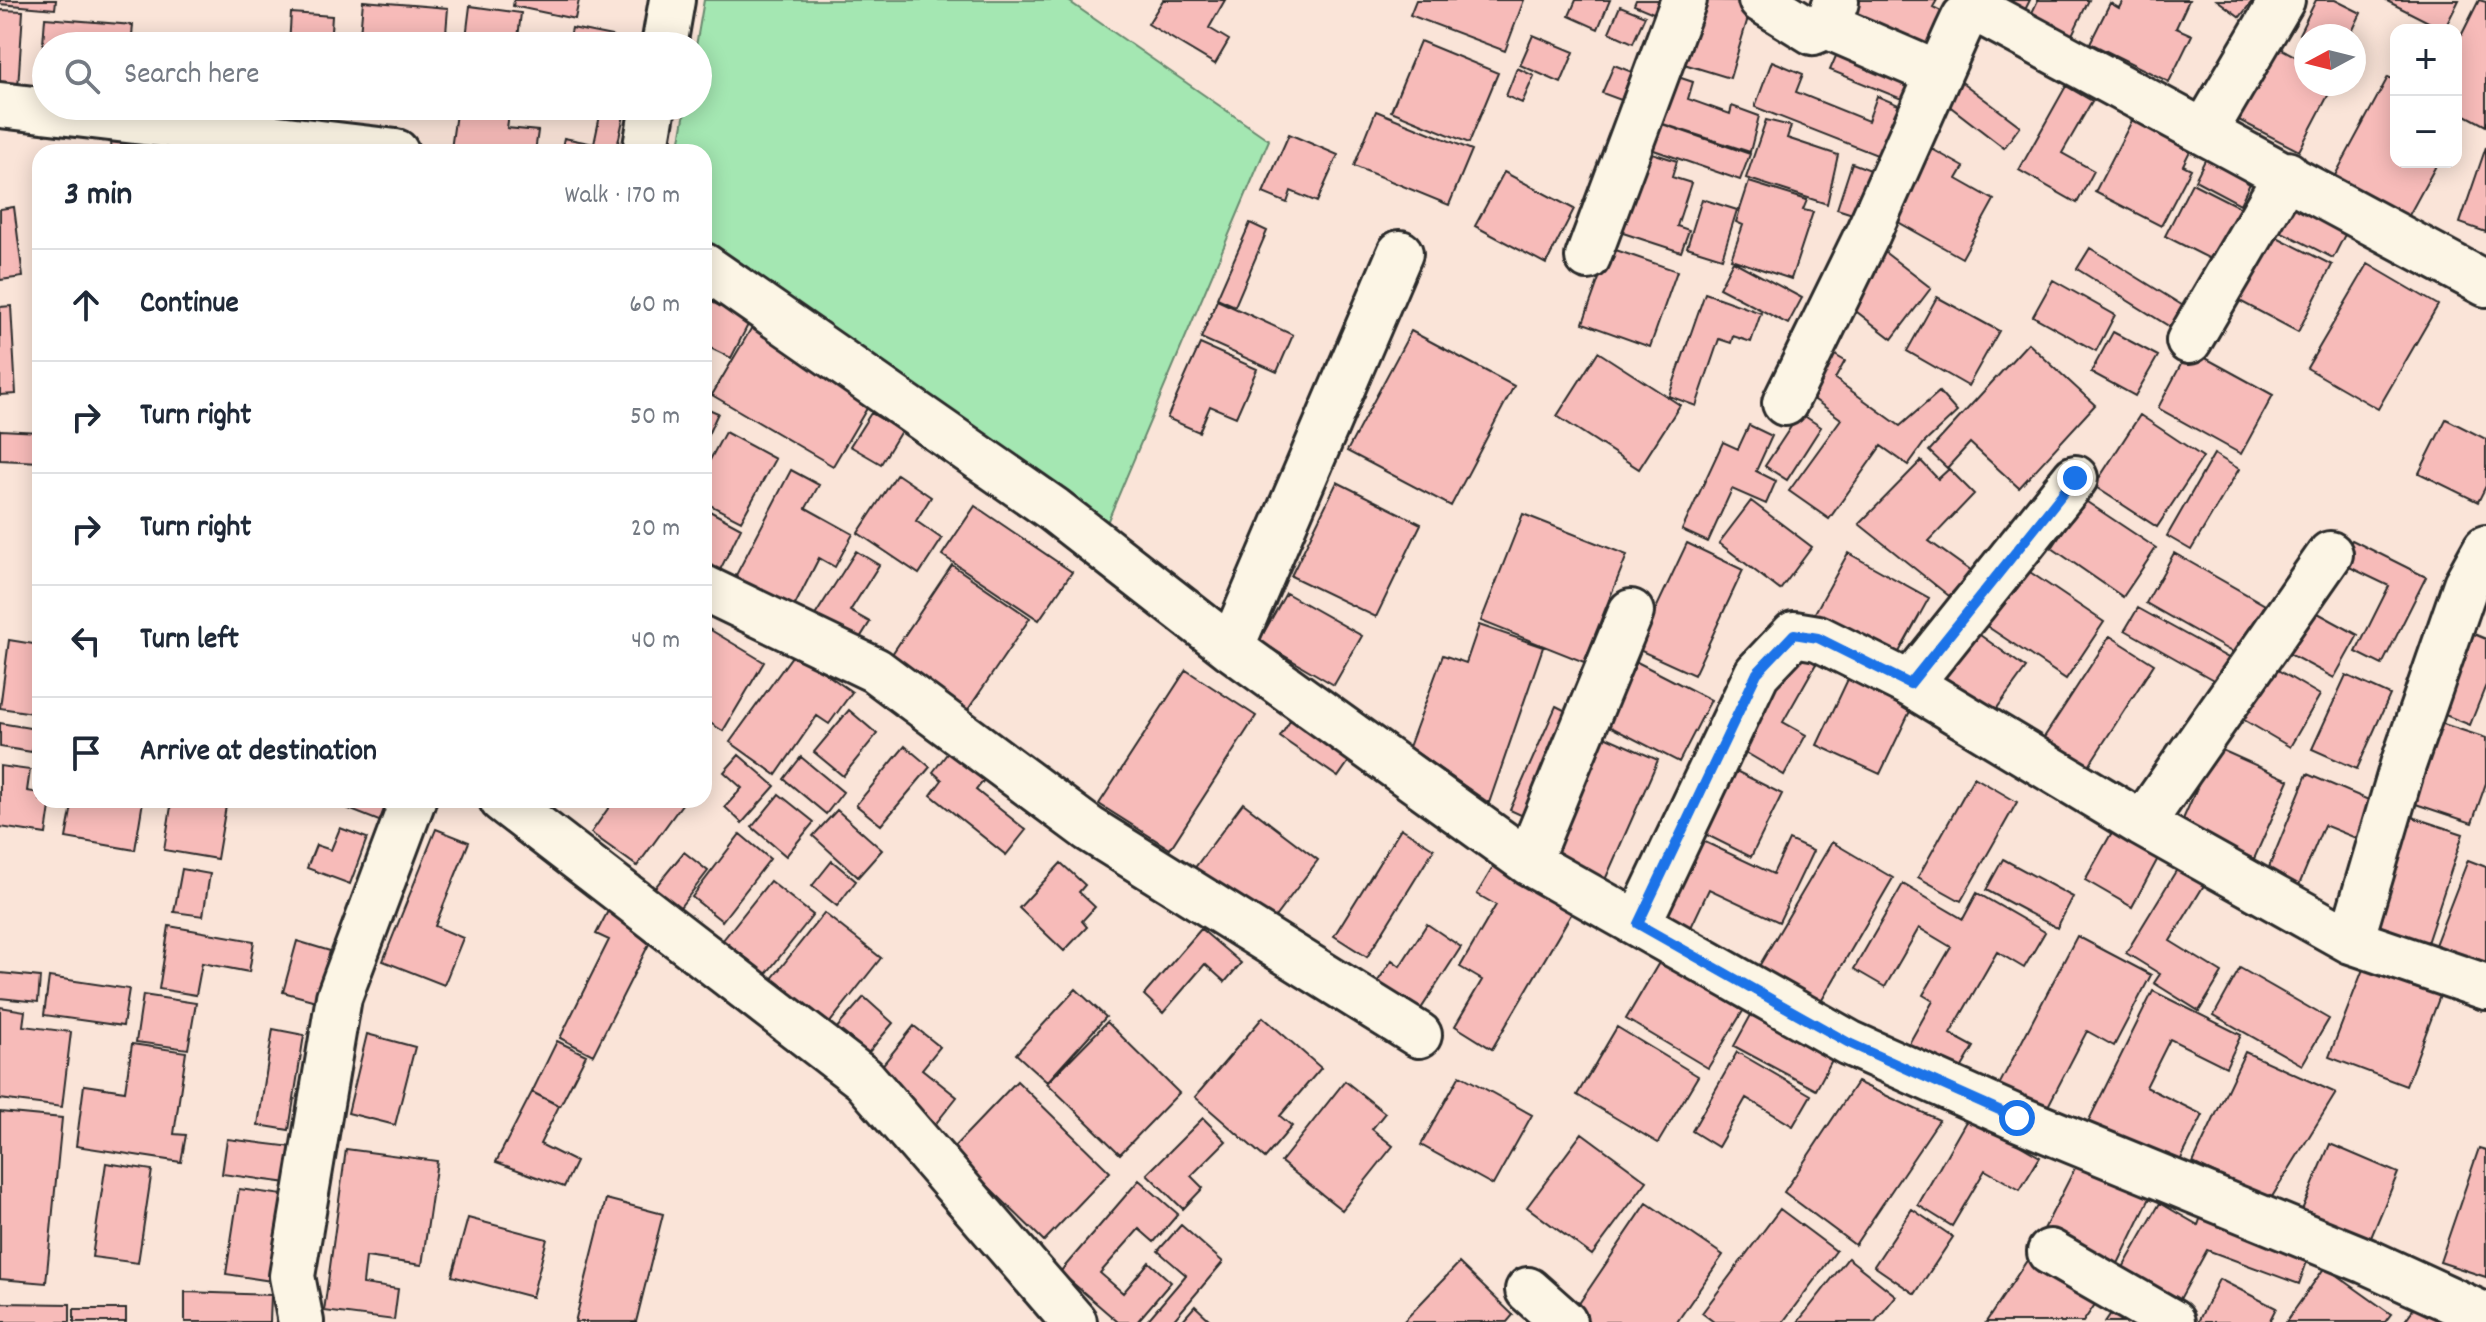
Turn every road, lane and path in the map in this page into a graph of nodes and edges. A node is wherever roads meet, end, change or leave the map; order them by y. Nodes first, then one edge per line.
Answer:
1 (672, 0) edge
2 (1684, 0) edge
3 (1761, 0) edge
4 (2282, 0) edge
5 (1832, 13) edge
6 (666, 32) edge
7 (1938, 74) junction
8 (0, 105) edge
9 (32, 109) edge
10 (126, 120) edge
11 (651, 120) edge
12 (2205, 131) junction
13 (329, 144) edge
14 (646, 144) edge
15 (2287, 174) junction
16 (1400, 253) dead end
17 (1588, 257) dead end
18 (712, 272) edge
19 (2486, 284) edge
20 (2189, 341) dead end
21 (1785, 403) dead end
22 (2075, 478) dead end
23 (2486, 548) edge
24 (2330, 554) dead end
25 (712, 592) edge
26 (1631, 612) dead end
27 (1231, 648) junction
28 (1910, 684) junction
29 (410, 808) edge
30 (512, 808) edge
31 (2142, 824) junction
32 (1528, 862) junction
33 (1638, 924) junction
34 (2351, 941) junction
35 (2486, 987) edge
36 (1419, 1035) dead end
37 (2050, 1252) dead end
38 (1528, 1290) dead end
39 (2486, 1316) edge
40 (301, 1322) edge
41 (1074, 1322) edge
42 (1564, 1322) edge
43 (2172, 1322) edge

1 - 6 street
2 - 17 street
3 - 5 street
4 - 12 street
5 - 7 street
7 - 12 street
7 - 21 street
8 - 9 street
10 - 13 street
11 - 14 street
12 - 15 street
15 - 19 street
15 - 20 street
16 - 27 street
18 - 27 street
22 - 28 street
23 - 34 street
24 - 31 street
25 - 36 street
26 - 32 street
27 - 32 street
28 - 31 street
28 - 33 street
29 - 40 street
30 - 41 street
31 - 34 street
32 - 33 street
33 - 39 street
34 - 35 street
37 - 43 street
38 - 42 street

